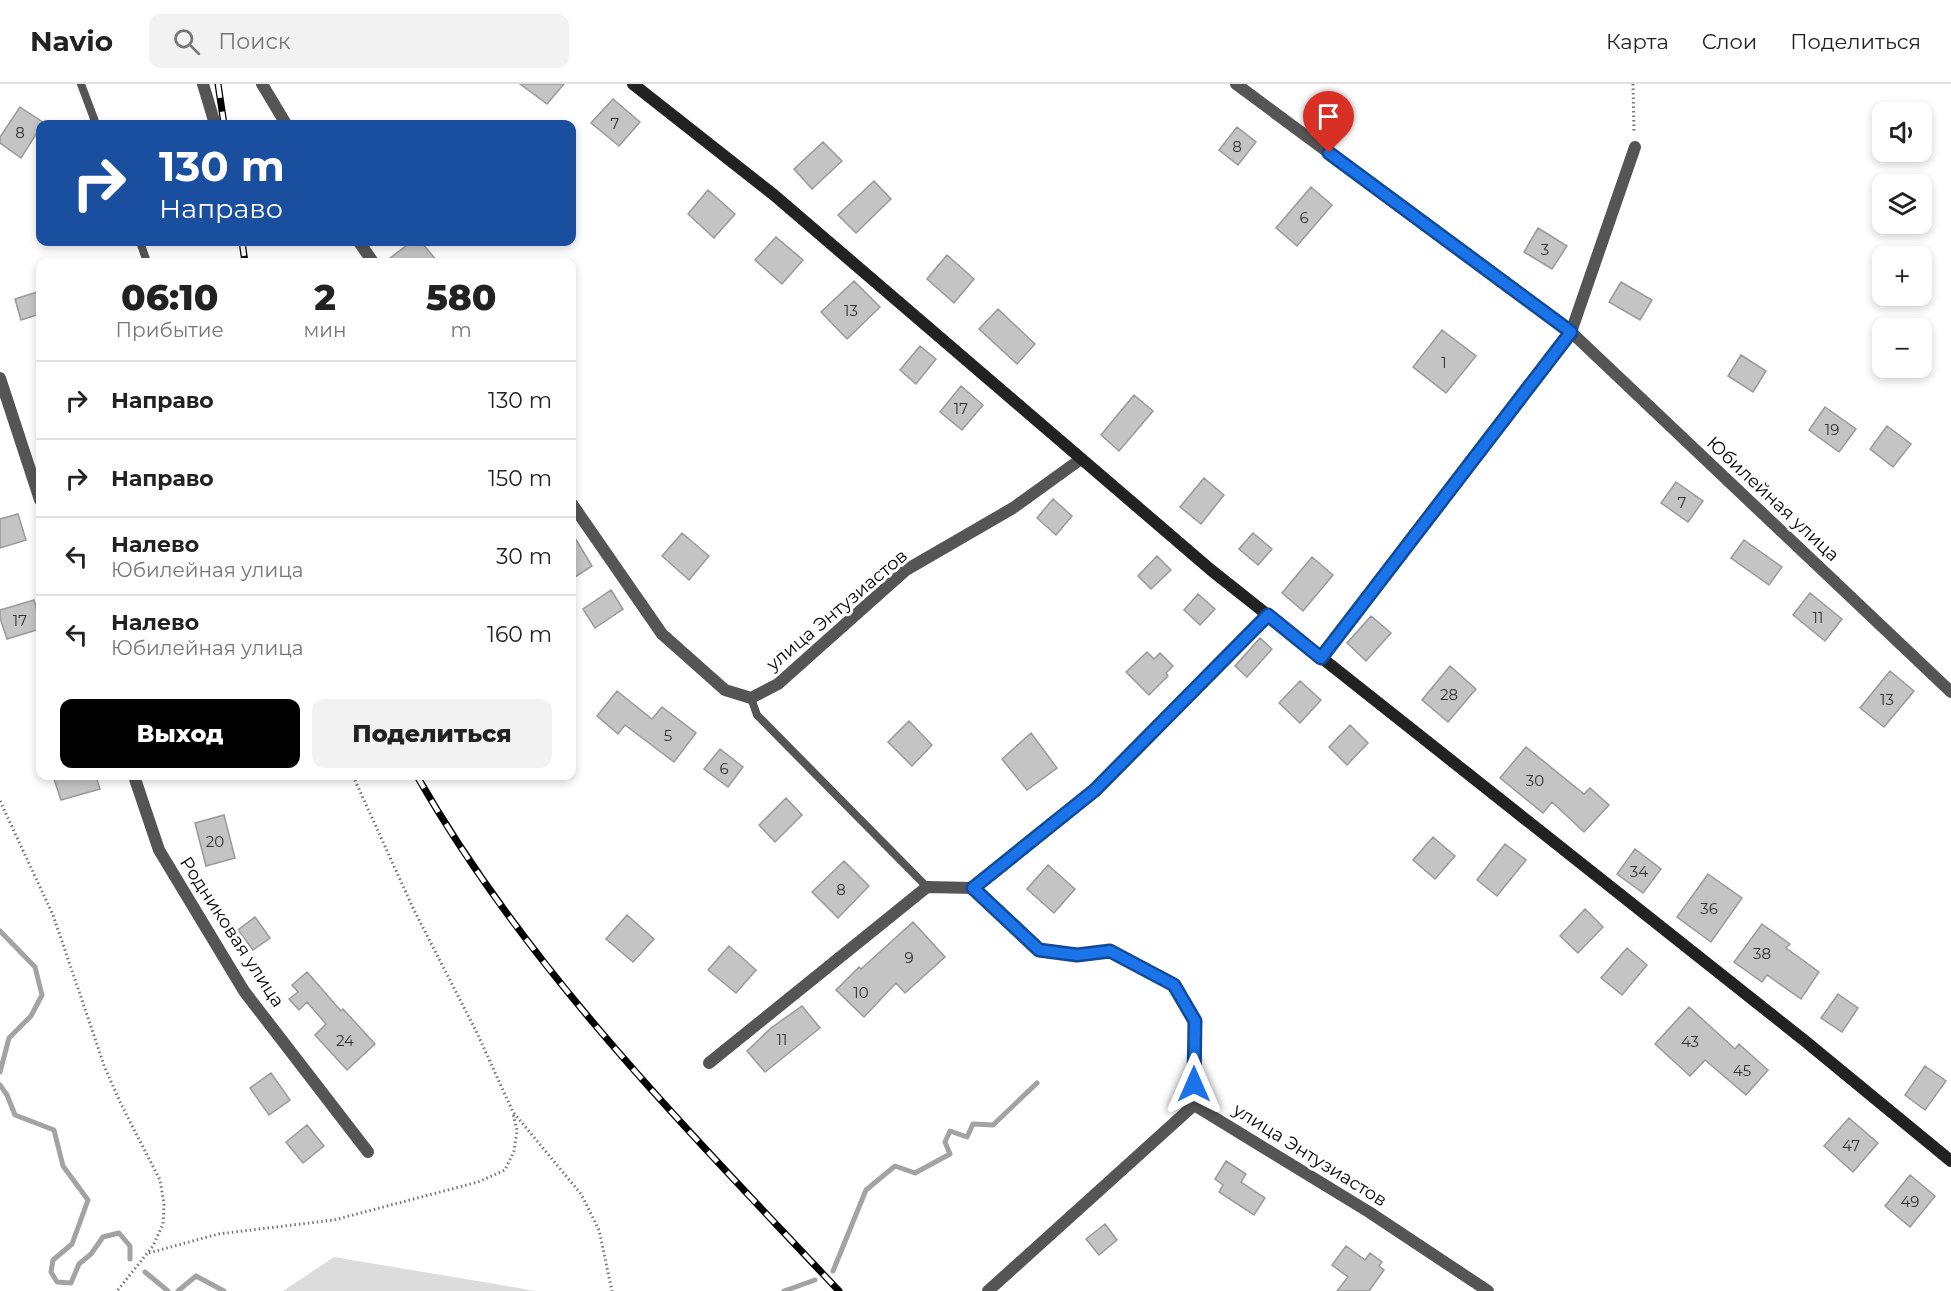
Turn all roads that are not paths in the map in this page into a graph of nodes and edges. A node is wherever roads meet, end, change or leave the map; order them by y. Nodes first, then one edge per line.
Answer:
1 (81, 84) edge
2 (203, 84) edge
3 (262, 84) edge
4 (633, 84) edge
5 (1236, 84) edge
6 (94, 120) edge
7 (215, 120) edge
8 (284, 120) edge
9 (1635, 147) road end
10 (1571, 332) junction
11 (0, 378) edge
12 (1081, 459) junction
13 (36, 488) edge
14 (576, 510) edge
15 (1268, 615) junction
16 (1321, 658) junction
17 (1951, 692) edge
18 (751, 698) junction
19 (135, 780) edge
20 (927, 887) junction
21 (973, 888) junction
22 (710, 1063) dead end
23 (1194, 1105) junction
24 (368, 1152) dead end
25 (1949, 1156) edge
26 (988, 1291) edge
27 (1488, 1291) edge

1 - 6 lane
2 - 7 street
3 - 8 street
4 - 12 street
5 - 10 street, Юбилейная улица
9 - 10 street
10 - 16 street
10 - 17 street, Юбилейная улица
11 - 13 street
12 - 15 street
12 - 18 street, улица Энтузиастов
14 - 18 street
15 - 16 street
15 - 21 street
16 - 25 street
18 - 20 lane
19 - 24 street, Родниковая улица
20 - 21 street
20 - 22 street
21 - 23 street
23 - 26 street
23 - 27 street, улица Энтузиастов

